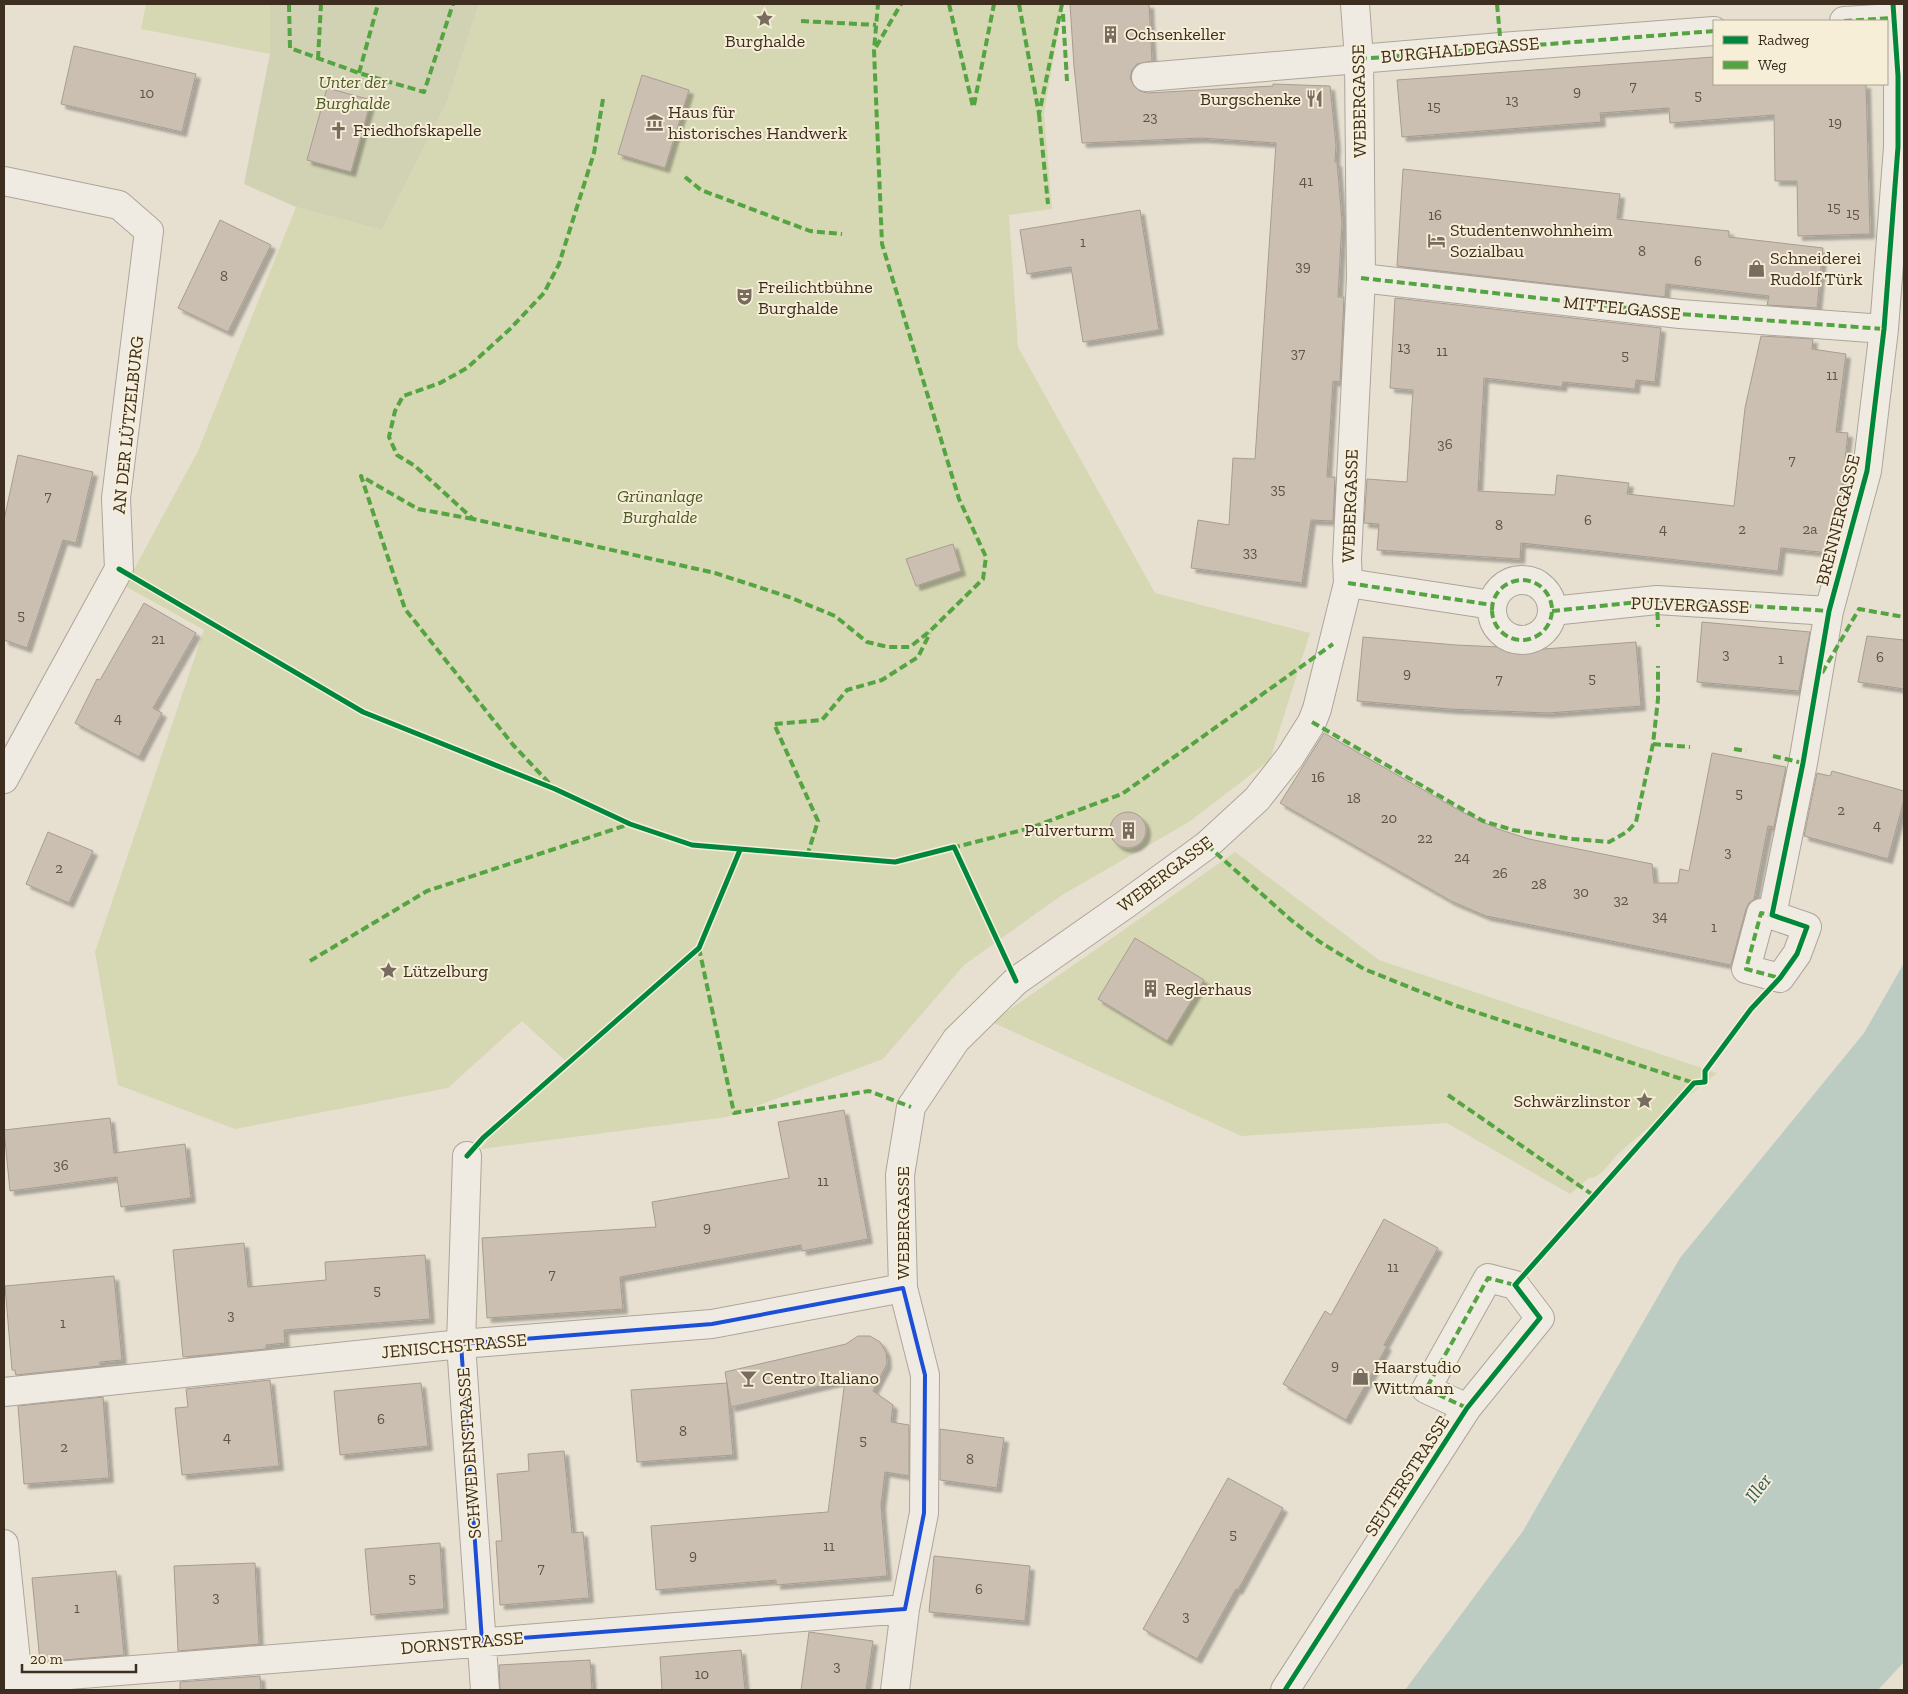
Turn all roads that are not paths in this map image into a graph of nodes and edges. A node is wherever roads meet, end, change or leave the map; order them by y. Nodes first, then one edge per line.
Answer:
1 (1355, 4) edge
2 (1894, 11) edge
3 (1849, 20) edge
4 (1713, 31) edge
5 (1359, 59) junction
6 (1146, 77) dead end
7 (4, 182) edge
8 (1361, 278) junction
9 (1884, 329) junction
10 (1348, 583) junction
11 (1492, 605) junction
12 (1552, 611) junction
13 (1829, 611) junction
14 (4, 779) edge
15 (1772, 915) dead end
16 (467, 1156) dead end
17 (903, 1288) junction
18 (461, 1344) junction
19 (4, 1392) edge
20 (1467, 1408) junction
21 (4, 1544) edge
22 (905, 1608) junction
23 (482, 1641) junction
24 (19, 1684) edge
25 (485, 1690) edge
26 (895, 1690) edge
27 (1284, 1690) edge

1 - 5 street, WEBERGASSE
2 - 3 street
2 - 9 street, BRENNERGASSE
4 - 5 street, BURGHALDEGASSE
5 - 6 street, BURGHALDEGASSE
5 - 8 street, WEBERGASSE
7 - 14 street, AN DER LÜTZELBURG
8 - 9 street, MITTELGASSE
8 - 10 street, WEBERGASSE
9 - 13 street, BRENNERGASSE
10 - 11 street
10 - 17 street, WEBERGASSE
11 - 12 street
11 - 12 street
12 - 13 street, PULVERGASSE
13 - 15 street, BRENNERGASSE
16 - 18 street, SCHWEDENSTRASSE
17 - 18 street, JENISCHSTRASSE
17 - 22 street, WEBERGASSE
18 - 19 street, JENISCHSTRASSE
18 - 23 street, SCHWEDENSTRASSE
20 - 20 street, SEUTERSTRASSE
20 - 27 street, SEUTERSTRASSE
21 - 24 street
22 - 23 street, DORNSTRASSE
22 - 26 street, WEBERGASSE
23 - 24 street, DORNSTRASSE
23 - 25 street, SCHWEDENSTRASSE

